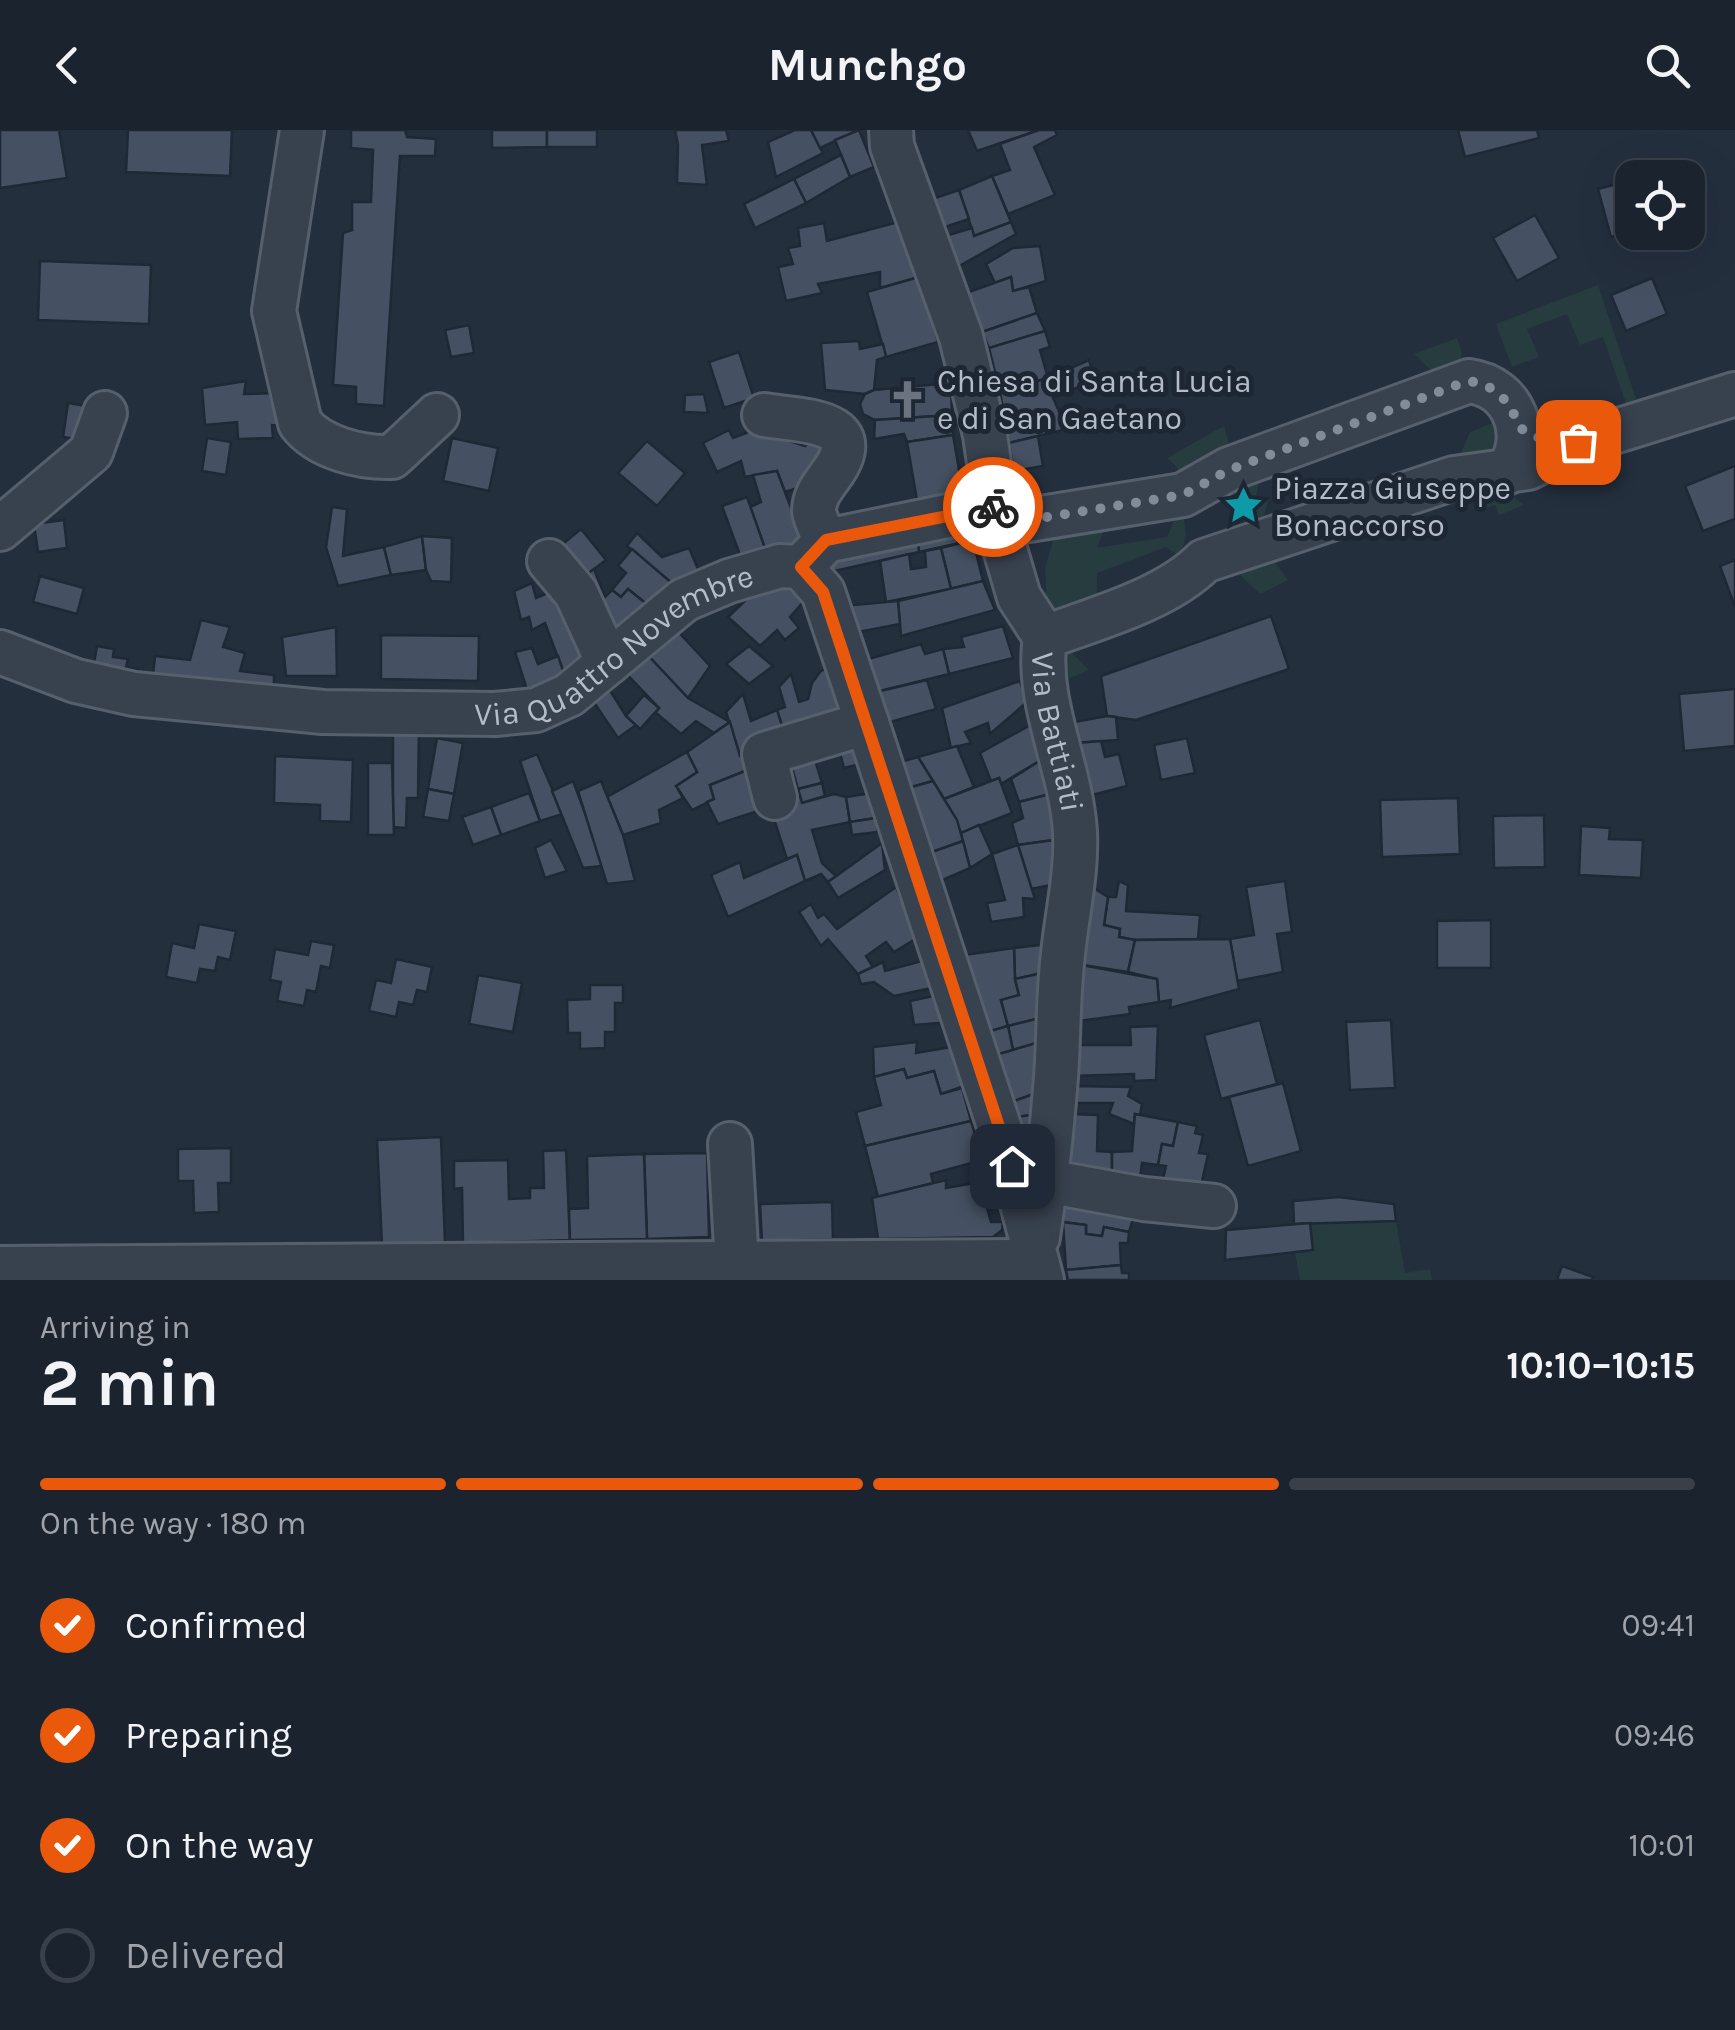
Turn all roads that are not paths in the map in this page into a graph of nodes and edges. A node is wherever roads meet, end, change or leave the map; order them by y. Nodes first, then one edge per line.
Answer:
1 (302, 130) edge
2 (891, 130) edge
3 (1735, 394) edge
4 (105, 413) dead end
5 (438, 415) dead end
6 (764, 415) dead end
7 (1520, 428) junction
8 (1578, 442) junction
9 (1229, 470) junction
10 (1506, 473) junction
11 (1183, 495) junction
12 (997, 516) junction
13 (0, 529) edge
14 (1253, 546) junction
15 (813, 554) junction
16 (549, 560) dead end
17 (1204, 562) junction
18 (1045, 636) junction
19 (0, 652) edge
20 (608, 663) junction
21 (868, 724) junction
22 (775, 798) dead end
23 (730, 1144) dead end
24 (1031, 1182) junction
25 (1214, 1206) dead end
26 (737, 1264) junction
27 (0, 1268) edge
28 (1038, 1270) edge

1 - 5 street
2 - 12 street, Via Battiati
3 - 8 street
4 - 13 street
6 - 15 street
7 - 8 street
7 - 9 street
7 - 10 street
8 - 10 street
9 - 11 street
9 - 14 street
10 - 14 street
11 - 12 street
11 - 17 street
12 - 15 street
12 - 18 street, Via Battiati
14 - 17 street
15 - 20 street, Via Quattro Novembre
15 - 21 street, Via Quattro Novembre
16 - 20 street
17 - 18 street
18 - 24 street, Via Battiati
19 - 20 street, Via Quattro Novembre
21 - 22 street
21 - 24 street, Via Quattro Novembre
23 - 26 street
24 - 25 street
24 - 28 street, Via Quattro Novembre
26 - 27 street
26 - 28 street

